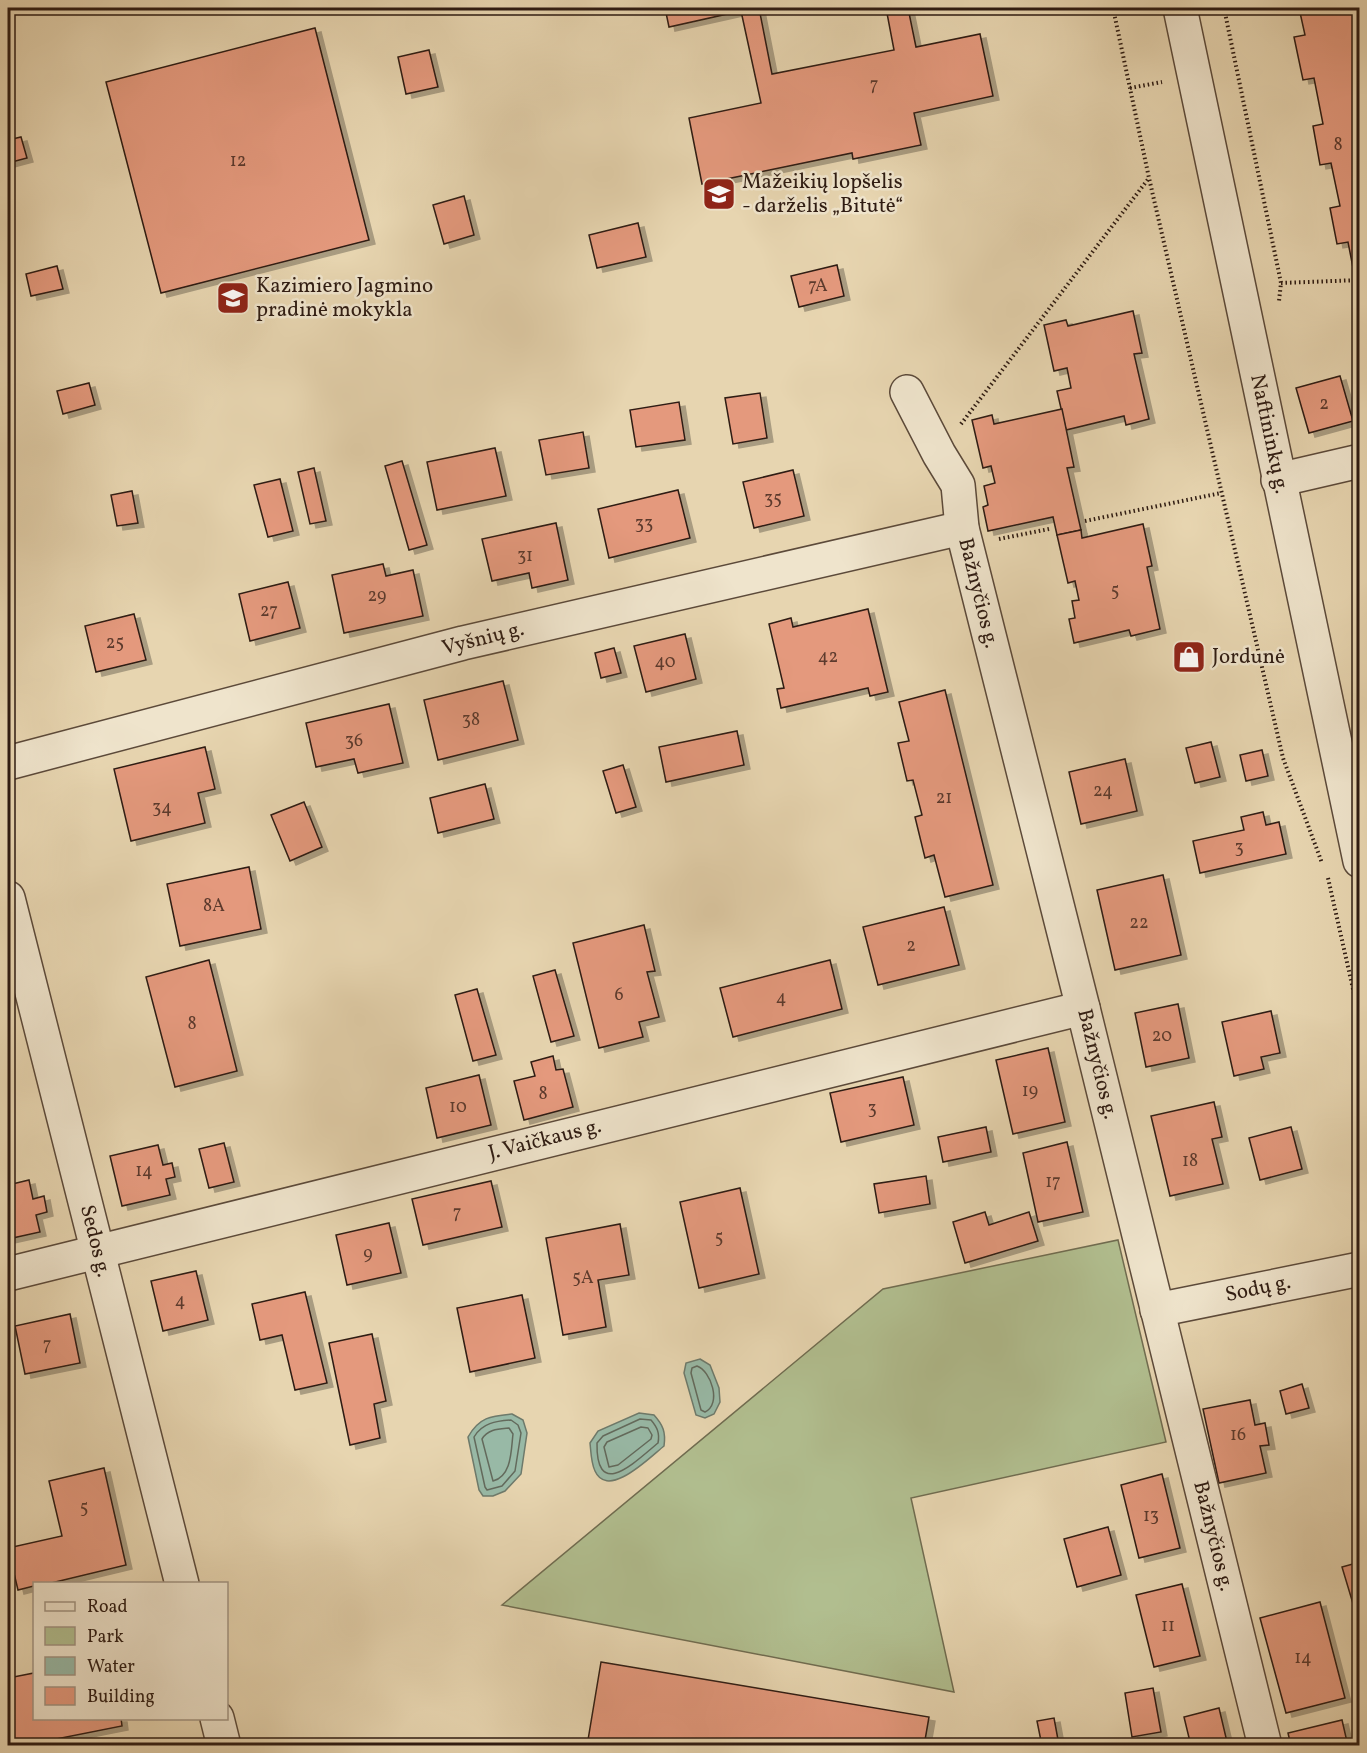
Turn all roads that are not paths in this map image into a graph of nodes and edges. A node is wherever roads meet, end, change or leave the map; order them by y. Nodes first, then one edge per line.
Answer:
1 (1180, 8) edge
2 (907, 392) dead end
3 (1359, 461) edge
4 (1278, 480) junction
5 (964, 537) junction
6 (8, 763) edge
7 (1359, 861) edge
8 (8, 898) edge
9 (1083, 1008) junction
10 (98, 1251) junction
11 (1359, 1269) edge
12 (8, 1274) edge
13 (1157, 1310) junction
14 (181, 1582) edge
15 (217, 1720) edge
16 (224, 1746) edge
17 (1264, 1746) edge

1 - 4 street, Naftininkų g.
2 - 5 street, Bažnyčios g.
3 - 4 street
4 - 7 street, Naftininkų g.
5 - 6 street, Vyšnių g.
5 - 9 street, Bažnyčios g.
8 - 10 street, Sedos g.
9 - 10 street, J. Vaičkaus g.
9 - 13 street, Bažnyčios g.
10 - 12 street, J. Vaičkaus g.
10 - 14 street, Sedos g.
11 - 13 street, Sodų g.
13 - 17 street, Bažnyčios g.
15 - 16 street

